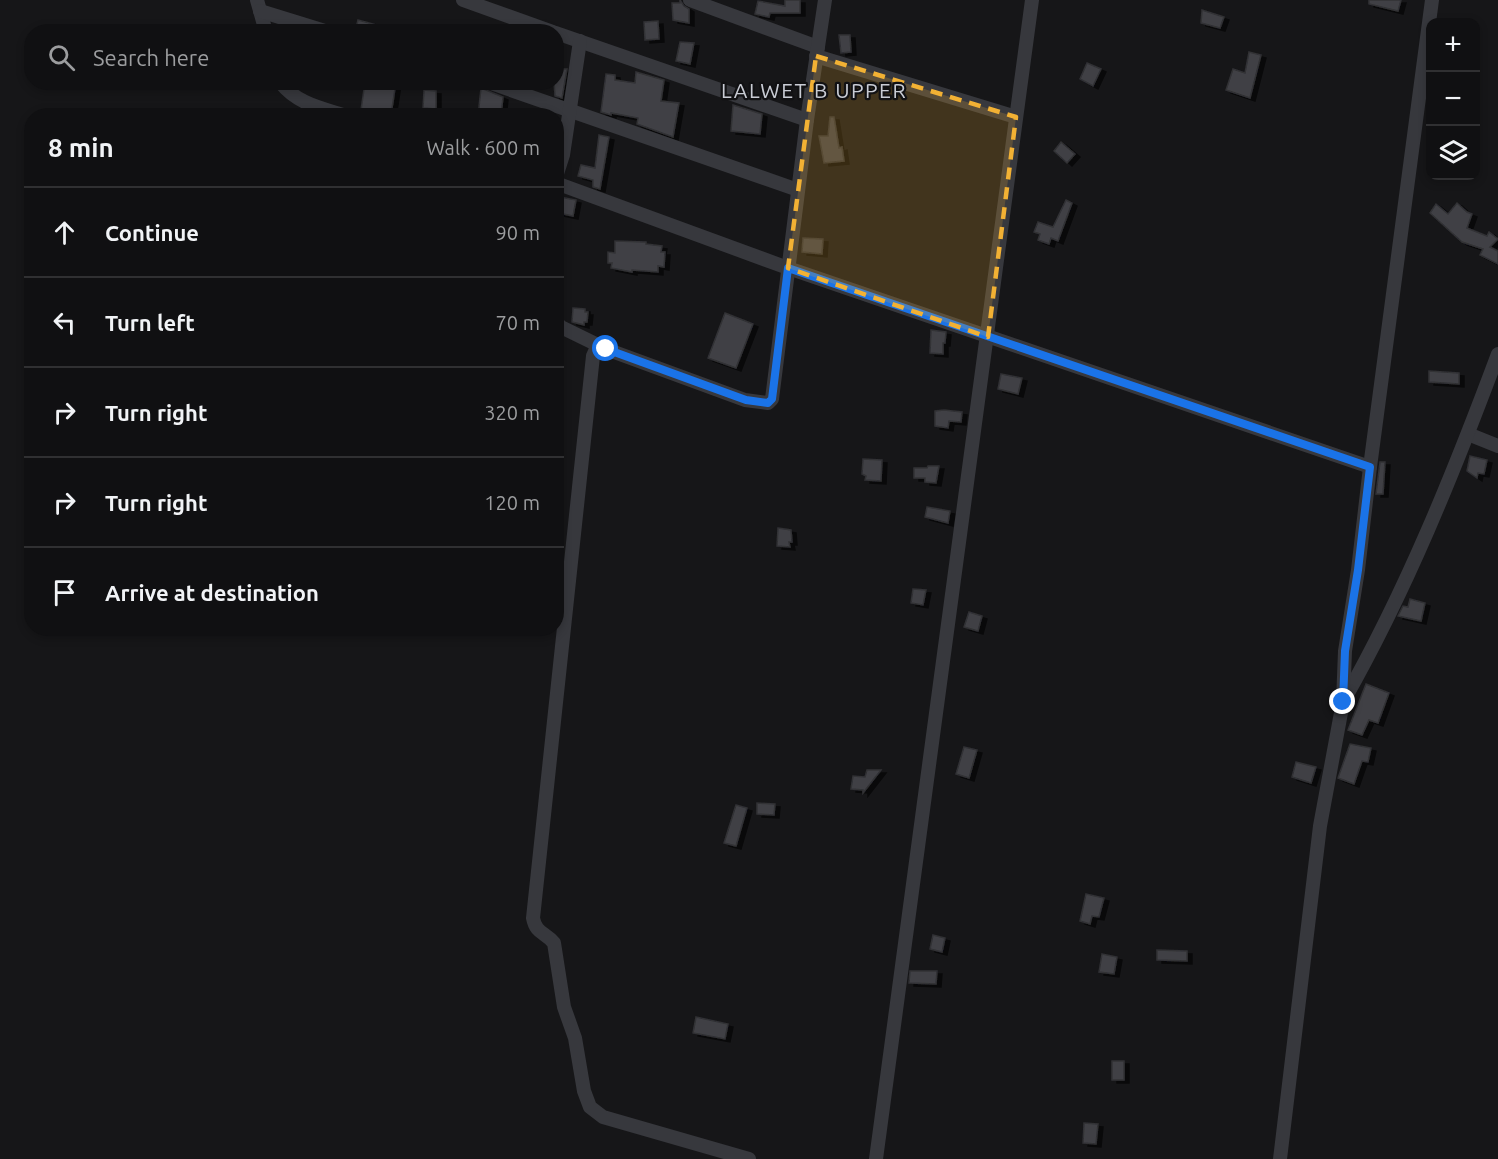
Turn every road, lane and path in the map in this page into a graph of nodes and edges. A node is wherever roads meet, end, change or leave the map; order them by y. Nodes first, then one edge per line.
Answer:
1 (463, 0) edge
2 (690, 0) edge
3 (825, 0) edge
4 (1032, 0) edge
5 (1432, 0) edge
6 (259, 6) edge
7 (264, 24) edge
8 (307, 24) edge
9 (532, 24) edge
10 (564, 35) edge
11 (580, 41) junction
12 (817, 51) junction
13 (286, 90) edge
14 (509, 90) edge
15 (321, 108) edge
16 (557, 108) edge
17 (564, 110) edge
18 (568, 112) junction
19 (1016, 117) junction
20 (807, 120) junction
21 (564, 146) edge
22 (564, 186) edge
23 (798, 190) junction
24 (788, 268) junction
25 (564, 328) edge
26 (988, 337) junction
27 (598, 345) junction
28 (1498, 354) edge
29 (1468, 434) junction
30 (1498, 446) edge
31 (1370, 467) junction
32 (564, 628) edge
33 (563, 636) edge
34 (1343, 702) junction
35 (749, 1159) edge
36 (876, 1159) edge
37 (1280, 1159) edge

1 - 9 street
2 - 12 street
3 - 12 street
4 - 19 street
5 - 31 street
6 - 7 street
6 - 8 street
10 - 11 street
11 - 18 street
11 - 20 street
12 - 19 street
12 - 20 street
13 - 15 street
14 - 16 street
17 - 18 street
18 - 21 street
18 - 23 street
19 - 26 street
20 - 23 street
22 - 24 street
23 - 24 street
24 - 26 street
24 - 27 street
25 - 27 street
26 - 31 street
26 - 36 street
27 - 32 street
28 - 29 street
29 - 30 street
29 - 34 street
31 - 34 street
33 - 35 street
34 - 37 street

